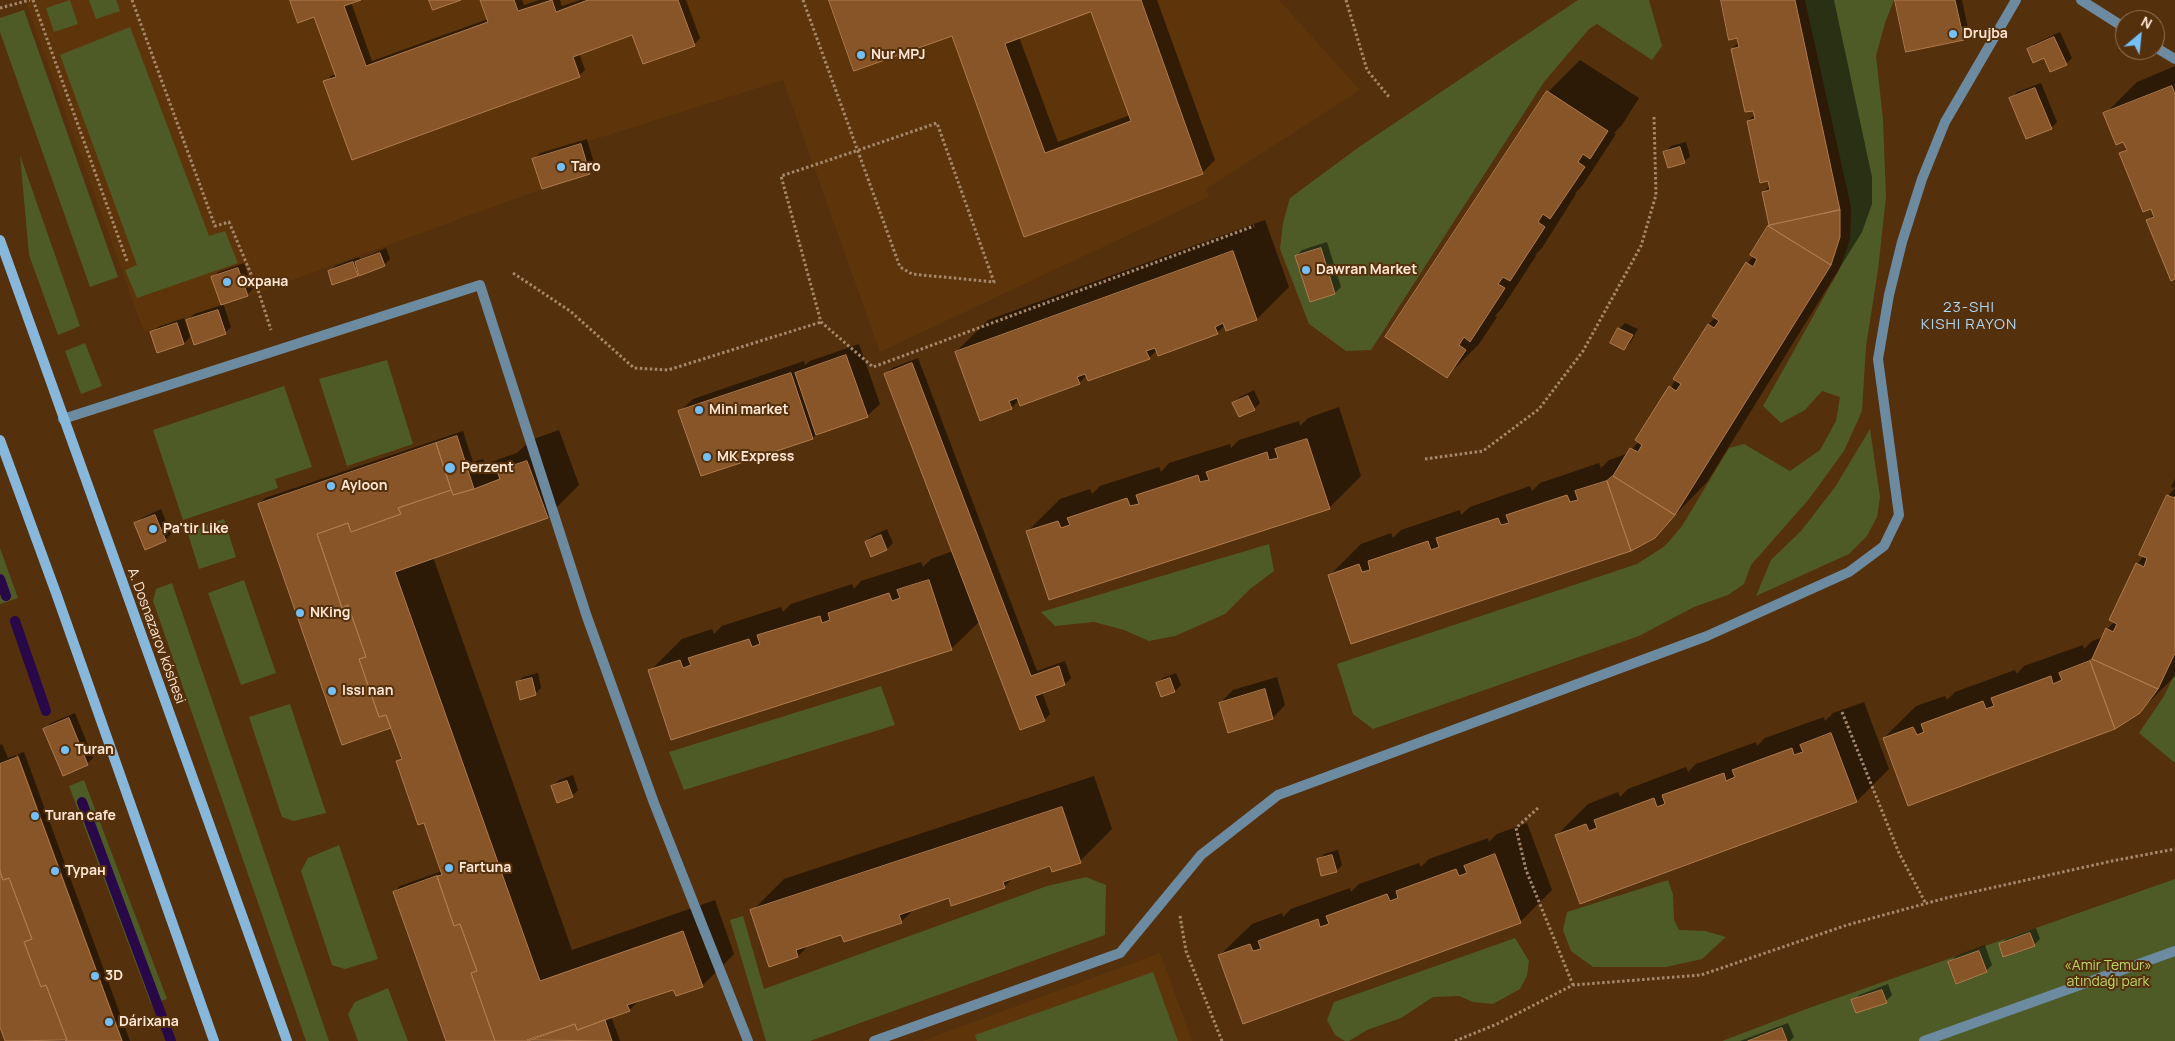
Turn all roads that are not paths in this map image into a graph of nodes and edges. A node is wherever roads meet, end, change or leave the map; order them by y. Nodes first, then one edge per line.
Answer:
1 (2016, 0) edge
2 (2081, 0) edge
3 (2115, 22) edge
4 (0, 240) edge
5 (64, 419) junction
6 (0, 440) edge
7 (2175, 951) edge
8 (214, 1041) edge
9 (287, 1041) edge
10 (748, 1041) edge
11 (874, 1041) edge
12 (1924, 1041) edge

1 - 11 street
2 - 3 street
4 - 5 main road, A. Dosnazarov kóshesi
5 - 9 main road, A. Dosnazarov kóshesi
5 - 10 street
6 - 8 main road
7 - 12 street

